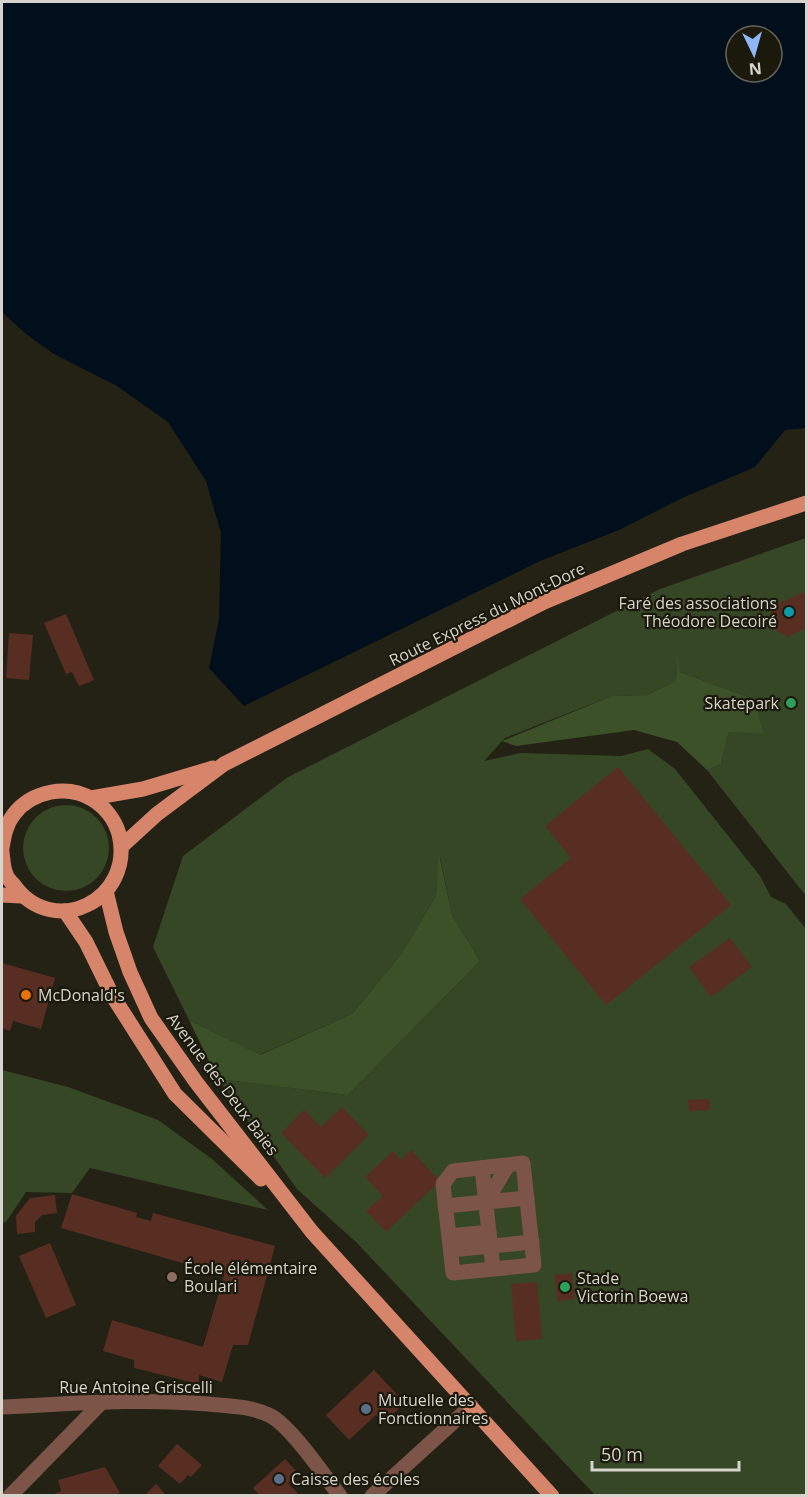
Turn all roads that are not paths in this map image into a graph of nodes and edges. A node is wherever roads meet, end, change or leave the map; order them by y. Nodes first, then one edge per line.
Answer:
1 (807, 503) edge
2 (224, 764) junction
3 (91, 798) junction
4 (4, 827) edge
5 (122, 846) junction
6 (2, 850) edge
7 (106, 891) junction
8 (2, 896) edge
9 (21, 896) junction
10 (65, 911) junction
11 (508, 1165) junction
12 (482, 1168) junction
13 (527, 1198) junction
14 (486, 1202) junction
15 (445, 1206) junction
16 (303, 1221) junction
17 (490, 1239) junction
18 (532, 1242) junction
19 (450, 1243) junction
20 (493, 1269) junction
21 (102, 1402) junction
22 (471, 1406) junction
23 (2, 1407) edge
24 (10, 1496) edge
25 (340, 1496) edge
26 (372, 1496) edge
27 (552, 1496) edge

1 - 2 main road, Route Express du Mont-Dore
2 - 3 main road, Route Express du Mont-Dore
2 - 5 main road, Route Express du Mont-Dore
3 - 4 main road
3 - 5 main road
4 - 6 main road
5 - 7 main road
6 - 9 main road
7 - 10 main road
7 - 16 main road, Avenue des Deux Baies
8 - 9 main road
9 - 10 main road
10 - 16 main road, Avenue des Deux Baies
11 - 12 street
11 - 13 street
11 - 14 street
12 - 14 street
12 - 15 street
13 - 14 street
13 - 18 street
14 - 15 street
14 - 17 street
15 - 19 street
16 - 22 main road, Avenue des Deux Baies
17 - 18 street
17 - 19 street
17 - 20 street
18 - 20 street
19 - 20 street
21 - 23 street, Rue Antoine Griscelli
21 - 24 street
21 - 25 street, Rue Antoine Griscelli
22 - 26 street
22 - 27 main road, Avenue des Deux Baies

